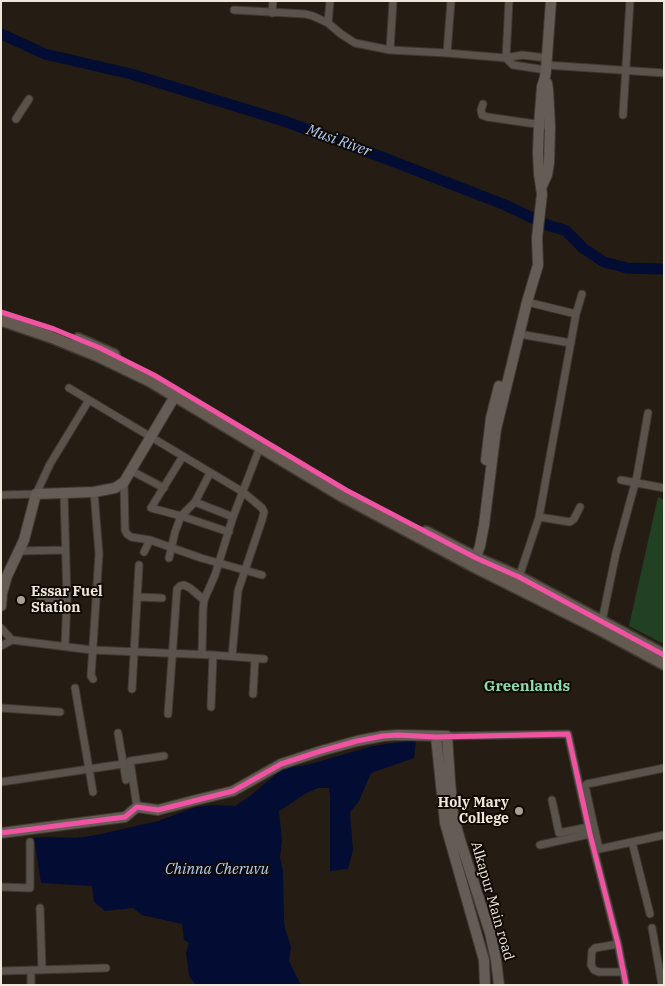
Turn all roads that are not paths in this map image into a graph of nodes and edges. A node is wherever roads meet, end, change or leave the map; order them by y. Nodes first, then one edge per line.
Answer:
1 (273, 1) edge
2 (330, 1) edge
3 (393, 1) edge
4 (451, 1) edge
5 (509, 1) edge
6 (551, 1) edge
7 (630, 1) edge
8 (234, 10) dead end
9 (272, 13) junction
10 (328, 23) junction
11 (390, 50) junction
12 (447, 53) junction
13 (506, 58) junction
14 (546, 67) junction
15 (626, 70) junction
16 (664, 73) edge
17 (28, 99) dead end
18 (483, 104) dead end
19 (623, 115) dead end
20 (16, 119) dead end
21 (544, 126) junction
22 (537, 253) junction
23 (582, 294) dead end
24 (527, 302) junction
25 (1, 312) edge
26 (576, 314) junction
27 (1, 320) edge
28 (519, 334) junction
29 (570, 343) junction
30 (508, 366) junction
31 (69, 388) dead end
32 (175, 396) junction
33 (89, 400) junction
34 (648, 413) dead end
35 (150, 436) junction
36 (260, 447) junction
37 (183, 456) junction
38 (130, 470) junction
39 (210, 473) junction
40 (621, 480) dead end
41 (124, 482) junction
42 (635, 483) junction
43 (164, 488) junction
44 (664, 488) edge
45 (94, 492) junction
46 (242, 492) junction
47 (64, 493) junction
48 (36, 494) junction
49 (1, 495) edge
50 (195, 502) junction
51 (580, 508) dead end
52 (181, 516) junction
53 (234, 517) junction
54 (539, 517) junction
55 (229, 532) junction
56 (150, 540) junction
57 (171, 547) junction
58 (65, 550) junction
59 (18, 551) junction
60 (144, 552) dead end
61 (169, 558) dead end
62 (472, 561) junction
63 (220, 563) junction
64 (139, 565) dead end
65 (245, 570) junction
66 (262, 575) dead end
67 (519, 577) junction
68 (137, 597) junction
69 (162, 598) dead end
70 (41, 599) dead end
71 (204, 600) junction
72 (67, 603) junction
73 (1, 606) edge
74 (602, 621) junction
75 (1, 628) edge
76 (12, 640) junction
77 (1, 646) edge
78 (65, 646) junction
79 (92, 650) junction
80 (134, 652) junction
81 (173, 653) junction
82 (202, 654) junction
83 (213, 655) junction
84 (664, 655) edge
85 (232, 656) junction
86 (255, 658) junction
87 (264, 659) dead end
88 (664, 664) edge
89 (93, 679) dead end
90 (75, 688) dead end
91 (132, 689) dead end
92 (253, 694) dead end
93 (1, 708) edge
94 (211, 708) dead end
95 (60, 712) dead end
96 (168, 714) dead end
97 (118, 733) dead end
98 (446, 736) junction
99 (436, 737) junction
100 (164, 756) dead end
101 (123, 764) junction
102 (664, 768) edge
103 (89, 769) junction
104 (126, 780) dead end
105 (1, 782) edge
106 (93, 792) dead end
107 (552, 800) dead end
108 (138, 807) junction
109 (590, 830) junction
110 (1, 832) edge
111 (664, 835) edge
112 (30, 842) dead end
113 (632, 842) junction
114 (540, 845) dead end
115 (597, 849) junction
116 (1, 887) edge
117 (40, 908) dead end
118 (650, 914) dead end
119 (652, 928) dead end
120 (618, 944) junction
121 (494, 952) junction
122 (482, 955) junction
123 (106, 968) dead end
124 (42, 970) junction
125 (30, 971) junction
126 (1, 972) edge
127 (624, 972) junction
128 (32, 985) edge
129 (485, 985) edge
130 (499, 985) edge
131 (626, 985) edge
132 (662, 985) edge

1 - 9 street
2 - 10 street
3 - 11 street
4 - 12 street
5 - 13 street
6 - 14 street
7 - 15 street
8 - 9 street
9 - 10 street
10 - 11 street
11 - 12 street
12 - 13 street
13 - 14 street
13 - 14 street
14 - 15 street
14 - 21 street
15 - 16 street
15 - 19 street
17 - 20 street
18 - 21 street
21 - 22 street
22 - 24 street
22 - 30 street
23 - 26 street
24 - 26 street
24 - 28 street
25 - 62 main road
26 - 29 street
27 - 32 main road
28 - 29 street
28 - 30 street
29 - 54 street
30 - 62 street
31 - 33 street
32 - 35 street
32 - 36 main road
33 - 35 street
33 - 48 street
34 - 42 street
35 - 37 street
35 - 38 street
36 - 46 street
36 - 62 main road
37 - 39 street
37 - 43 street
38 - 41 street
38 - 43 street
39 - 46 street
39 - 50 street
40 - 42 street
41 - 45 street
41 - 56 street
42 - 44 street
42 - 74 street
43 - 52 street
45 - 47 street
45 - 79 street
46 - 53 street
46 - 65 street
47 - 48 street
47 - 58 street
48 - 49 street
48 - 59 street
50 - 52 street
50 - 53 street
51 - 54 street
52 - 55 street
52 - 57 street
53 - 55 street
54 - 67 street
55 - 63 street
56 - 57 street
56 - 60 street
57 - 61 street
57 - 63 street
58 - 59 street
58 - 72 street
59 - 73 street
62 - 67 main road
62 - 88 main road
63 - 65 street
63 - 71 street
64 - 68 street
65 - 66 street
65 - 85 street
67 - 74 main road
68 - 69 street
68 - 80 street
70 - 72 street
71 - 81 street
71 - 82 street
72 - 78 street
74 - 84 main road
75 - 76 street
76 - 77 street
76 - 78 street
78 - 79 street
79 - 80 street
79 - 89 street
80 - 81 street
80 - 91 street
81 - 82 street
81 - 96 street
82 - 83 street
83 - 85 street
83 - 94 street
85 - 86 street
86 - 87 street
86 - 92 street
90 - 103 street
93 - 95 street
97 - 101 street
98 - 99 street
98 - 109 street
98 - 121 street, Alkapur Main road
99 - 108 street
99 - 122 street, Alkapur Main road
100 - 108 street
101 - 103 street
101 - 104 street
102 - 115 street
103 - 105 street
103 - 106 street
107 - 109 street
108 - 110 street
109 - 114 street
109 - 115 street
111 - 113 street
112 - 116 street
113 - 115 street
113 - 118 street
115 - 120 street
117 - 124 street
119 - 132 street
120 - 127 street
120 - 127 street
121 - 122 street
121 - 130 street, Alkapur Main road
122 - 129 street, Alkapur Main road
123 - 124 street
124 - 125 street
125 - 126 street
125 - 128 street
127 - 131 street

